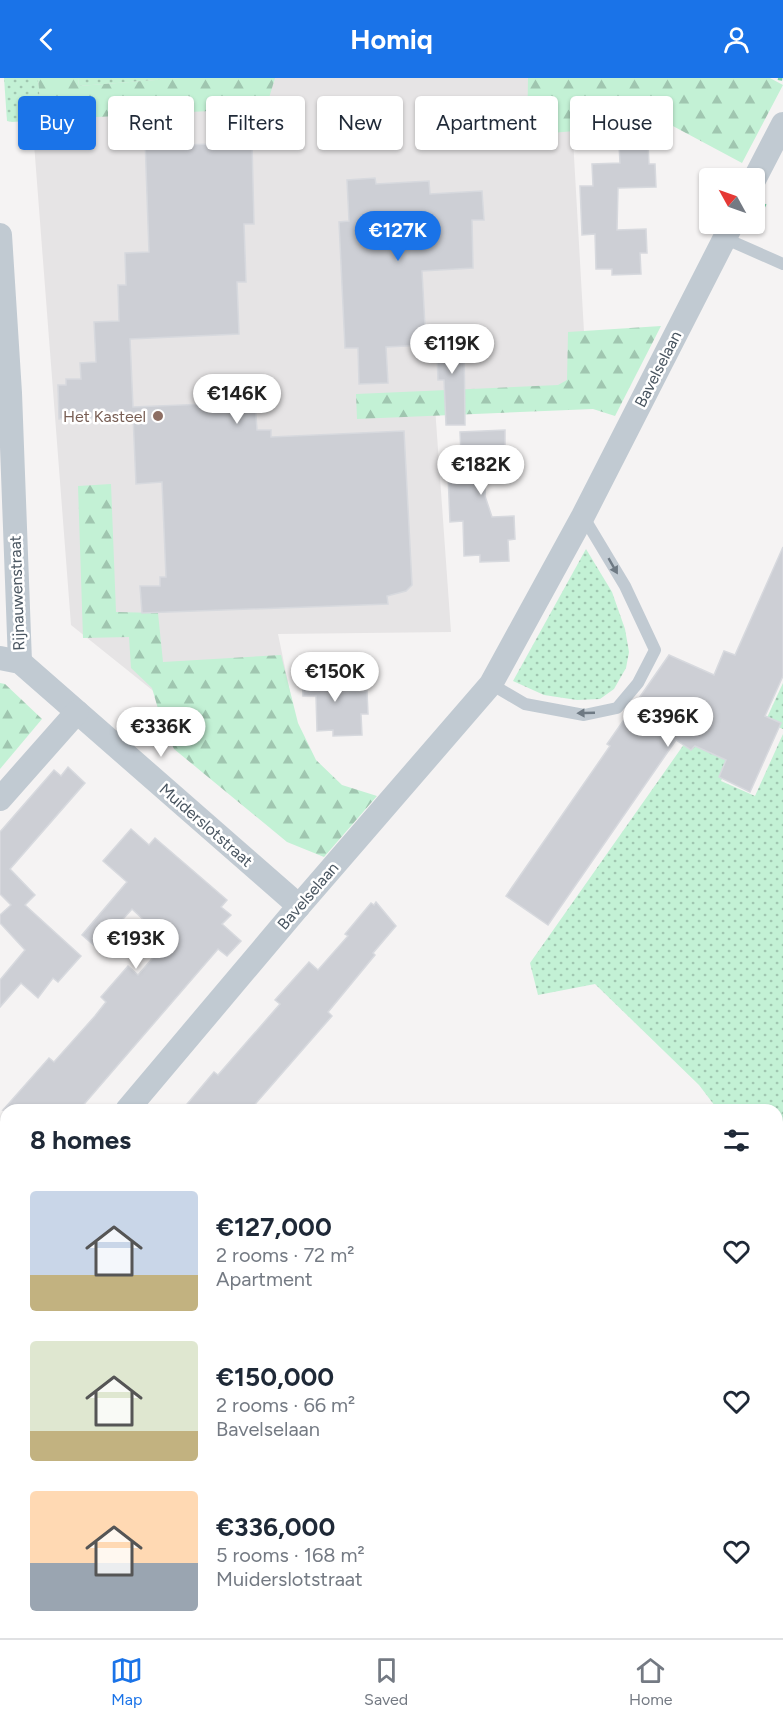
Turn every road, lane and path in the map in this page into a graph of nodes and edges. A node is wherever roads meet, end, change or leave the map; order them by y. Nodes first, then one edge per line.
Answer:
1 (778, 78) edge
2 (783, 79) edge
3 (783, 124) edge
4 (760, 168) edge
5 (726, 234) edge
6 (733, 234) edge
7 (0, 235) edge
8 (783, 264) edge
9 (5, 393) edge
10 (583, 516) junction
11 (10, 660) edge
12 (491, 684) junction
13 (77, 712) junction
14 (0, 799) edge
15 (299, 906) junction
16 (132, 1104) edge

1 - 2 path
3 - 4 street
5 - 10 street, Bavelselaan
6 - 8 lane
7 - 9 street, Rijnauwenstraat
9 - 11 street, Rijnauwenstraat
10 - 12 street, Bavelselaan
10 -> 12 lane
11 - 13 street, Muiderslotstraat
12 - 15 street, Bavelselaan
13 - 14 street
13 - 15 street, Muiderslotstraat
15 - 16 street, Bavelselaan

